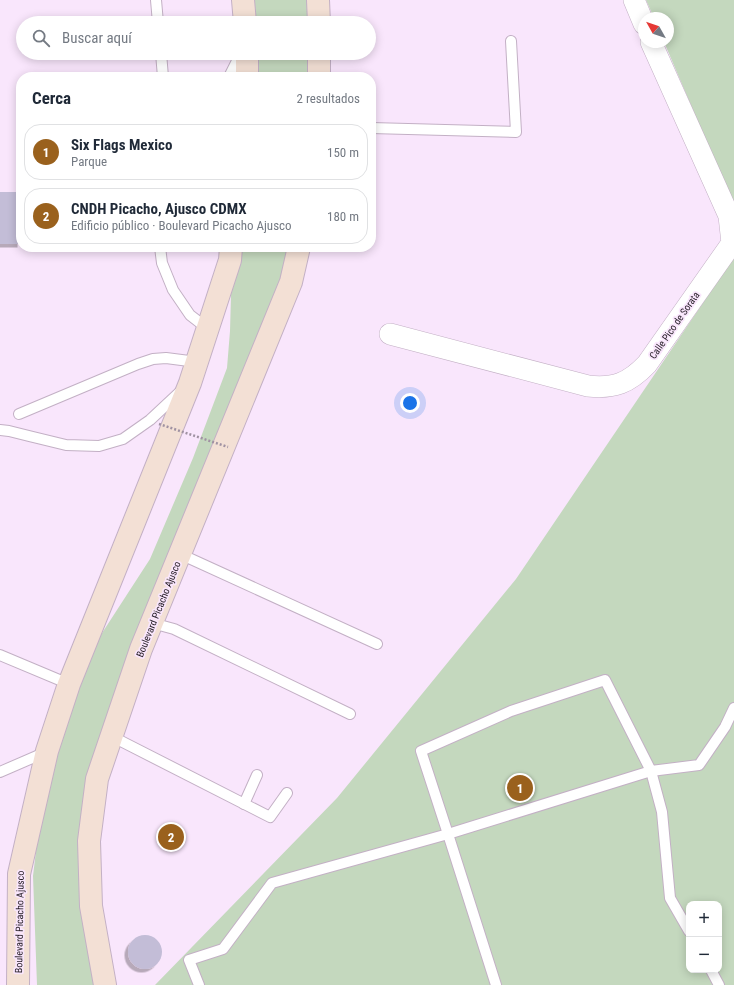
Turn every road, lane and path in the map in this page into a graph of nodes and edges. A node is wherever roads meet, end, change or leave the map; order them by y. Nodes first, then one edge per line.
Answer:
1 (156, 0) edge
2 (243, 0) edge
3 (318, 0) edge
4 (634, 0) edge
5 (639, 12) edge
6 (157, 16) edge
7 (244, 16) edge
8 (319, 16) edge
9 (511, 41) dead end
10 (654, 48) edge
11 (162, 60) edge
12 (238, 60) edge
13 (247, 60) edge
14 (319, 60) edge
15 (163, 72) edge
16 (232, 72) edge
17 (246, 72) edge
18 (319, 72) edge
19 (376, 128) edge
20 (161, 252) edge
21 (231, 252) edge
22 (298, 252) edge
23 (208, 329) junction
24 (390, 334) dead end
25 (197, 362) junction
26 (190, 383) junction
27 (19, 414) dead end
28 (159, 424) dead end
29 (0, 430) edge
30 (228, 447) dead end
31 (180, 554) junction
32 (152, 623) junction
33 (377, 644) dead end
34 (0, 655) edge
35 (69, 684) junction
36 (734, 708) edge
37 (350, 714) dead end
38 (112, 736) junction
39 (48, 751) junction
40 (651, 771) junction
41 (0, 772) edge
42 (257, 775) dead end
43 (287, 793) dead end
44 (244, 804) junction
45 (448, 834) junction
46 (686, 926) edge
47 (713, 973) edge
48 (18, 985) edge
49 (105, 985) edge
50 (199, 985) edge
51 (496, 985) edge
52 (719, 985) edge

1 - 6 lane
2 - 7 main road
3 - 8 main road
4 - 5 street
9 - 19 lane
10 - 24 street, Calle Pico de Sorata
11 - 15 lane
12 - 16 lane
13 - 17 main road
14 - 18 main road
20 - 23 lane
21 - 23 main road, Boulevard Picacho Ajusco
22 - 31 main road, Boulevard Picacho Ajusco
23 - 25 main road, Boulevard Picacho Ajusco
25 - 26 main road, Boulevard Picacho Ajusco
25 - 27 lane
26 - 29 lane
26 - 35 main road, Boulevard Picacho Ajusco
28 - 30 path, bridge
31 - 32 main road, Boulevard Picacho Ajusco
31 - 33 lane
32 - 37 lane
32 - 38 main road, Boulevard Picacho Ajusco
34 - 35 lane
35 - 39 main road, Boulevard Picacho Ajusco
36 - 40 lane
38 - 44 lane
38 - 49 main road, Boulevard Picacho Ajusco
39 - 41 lane
39 - 48 main road, Boulevard Picacho Ajusco
40 - 45 lane
40 - 45 lane
40 - 46 lane
42 - 44 lane
43 - 44 lane
45 - 50 lane
45 - 51 lane
47 - 52 lane

